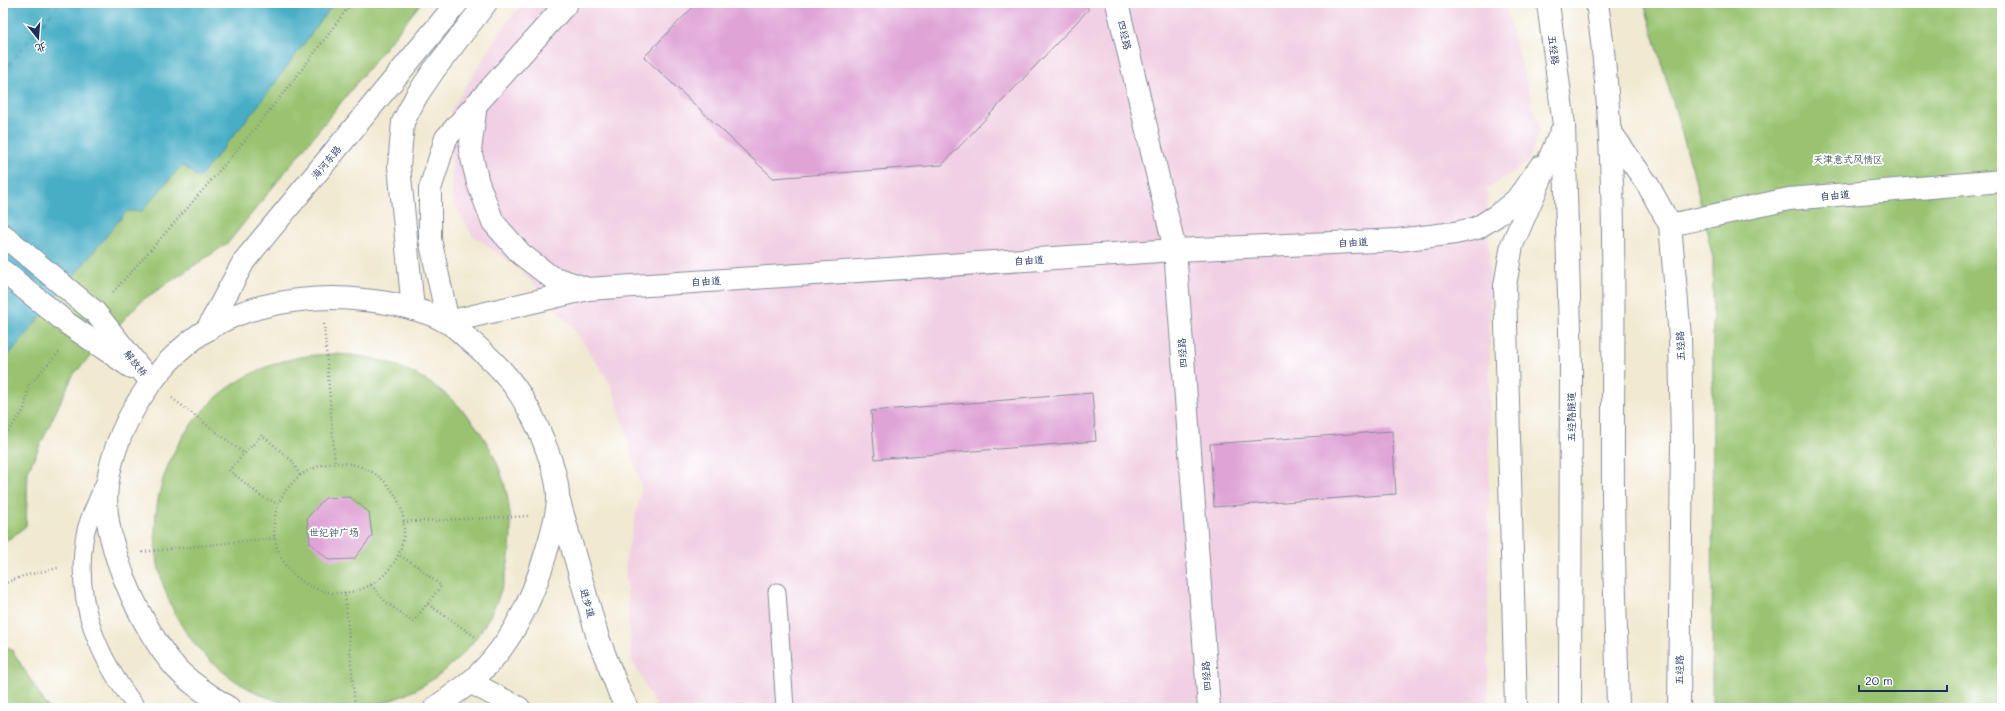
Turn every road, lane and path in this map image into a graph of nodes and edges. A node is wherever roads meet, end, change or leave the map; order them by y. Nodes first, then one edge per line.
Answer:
1 (352, 3) edge
2 (457, 3) edge
3 (486, 3) edge
4 (567, 3) edge
5 (1117, 3) edge
6 (1548, 3) edge
7 (1597, 3) edge
8 (476, 104) junction
9 (1564, 125) junction
10 (1610, 130) junction
11 (2002, 180) edge
12 (1670, 225) junction
13 (3, 235) edge
14 (1175, 250) junction
15 (3, 271) edge
16 (588, 289) junction
17 (322, 298) junction
18 (91, 308) junction
19 (413, 309) junction
20 (448, 322) junction
21 (74, 327) junction
22 (208, 330) junction
23 (151, 382) junction
24 (3, 438) edge
25 (244, 454) junction
26 (335, 463) junction
27 (109, 471) junction
28 (301, 477) junction
29 (279, 504) junction
30 (556, 505) junction
31 (404, 522) junction
32 (274, 538) junction
33 (116, 554) junction
34 (398, 555) junction
35 (82, 563) junction
36 (3, 584) edge
37 (371, 585) junction
38 (345, 592) junction
39 (777, 592) dead end
40 (428, 604) junction
41 (497, 653) junction
42 (470, 682) junction
43 (138, 708) edge
44 (229, 708) edge
45 (355, 708) edge
46 (435, 708) edge
47 (519, 708) edge
48 (627, 708) edge
49 (785, 708) edge
50 (1209, 708) edge
51 (1516, 708) edge
52 (1570, 708) edge
53 (1618, 708) edge
54 (1679, 708) edge

1 - 18 path
2 - 22 street, 海河东路
3 - 19 street
4 - 8 street
5 - 14 street, 四经路
6 - 9 street, 五经路
7 - 10 street, 五经路
8 - 16 street
8 - 20 street
9 - 14 street, 自由道
9 - 51 street
9 - 52 street, 五经路隧道
10 - 12 street, 五经路
10 - 53 street
11 - 12 street, 自由道
12 - 54 street, 五经路
13 - 18 street, 解放桥
14 - 16 street, 自由道
14 - 50 street, 四经路
15 - 21 street, 解放桥
16 - 20 street, 自由道
17 - 19 street
17 - 22 street
17 - 26 path
18 - 23 street, 解放桥
19 - 20 street
20 - 30 street, 进步道
21 - 23 street, 解放桥
21 - 24 path
22 - 23 street
23 - 25 path
23 - 27 street
25 - 28 path
25 - 29 path
26 - 28 path
26 - 31 path
27 - 33 street
27 - 35 lane
28 - 29 path
29 - 32 path
30 - 31 path
30 - 41 street
30 - 48 street, 进步道
31 - 34 path
32 - 33 path
32 - 38 path
33 - 44 street
34 - 37 path
34 - 40 path
35 - 36 path
35 - 43 lane
37 - 38 path
37 - 40 path
38 - 45 path
39 - 49 lane
40 - 41 path
41 - 42 street
42 - 46 street
42 - 47 street

